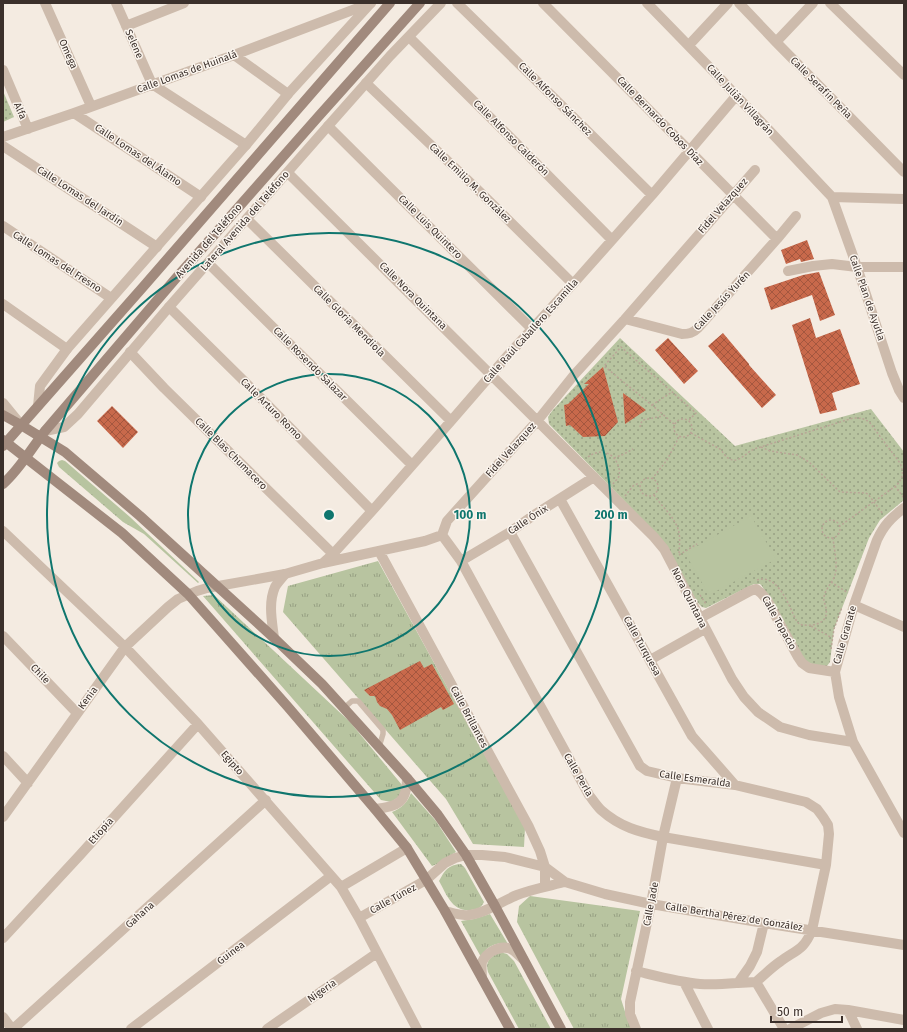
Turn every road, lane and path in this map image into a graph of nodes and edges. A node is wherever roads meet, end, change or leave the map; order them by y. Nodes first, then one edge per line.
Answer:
1 (45, 3) edge
2 (116, 3) edge
3 (182, 3) edge
4 (371, 3) edge
5 (390, 3) edge
6 (420, 3) edge
7 (441, 3) edge
8 (457, 3) edge
9 (543, 3) edge
10 (647, 3) edge
11 (728, 3) edge
12 (739, 3) edge
13 (813, 3) edge
14 (830, 3) edge
15 (126, 26) junction
16 (409, 37) junction
17 (776, 42) junction
18 (689, 45) junction
19 (381, 47) junction
20 (234, 55) junction
21 (390, 56) junction
22 (3, 70) edge
23 (904, 75) edge
24 (366, 83) junction
25 (152, 84) junction
26 (288, 94) junction
27 (736, 96) junction
28 (91, 106) junction
29 (74, 113) junction
30 (328, 126) junction
31 (28, 129) junction
32 (3, 137) edge
33 (246, 145) junction
34 (3, 146) edge
35 (689, 151) junction
36 (754, 170) dead end
37 (904, 172) edge
38 (288, 173) junction
39 (733, 194) junction
40 (652, 195) junction
41 (201, 197) junction
42 (832, 197) junction
43 (904, 199) edge
44 (796, 216) dead end
45 (247, 219) junction
46 (3, 226) edge
47 (777, 239) junction
48 (612, 240) junction
49 (157, 247) junction
50 (208, 263) junction
51 (857, 267) junction
52 (904, 267) edge
53 (788, 271) dead end
54 (131, 277) junction
55 (177, 278) junction
56 (573, 284) junction
57 (143, 287) junction
58 (187, 287) junction
59 (111, 298) junction
60 (3, 304) edge
61 (169, 307) junction
62 (625, 319) junction
63 (532, 329) junction
64 (67, 349) junction
65 (130, 352) junction
66 (491, 375) junction
67 (672, 392) junction
68 (904, 398) edge
69 (3, 403) edge
70 (652, 405) junction
71 (38, 406) junction
72 (3, 415) edge
73 (665, 416) junction
74 (538, 420) junction
75 (688, 420) junction
76 (451, 421) junction
77 (674, 424) junction
78 (640, 427) dead end
79 (26, 428) junction
80 (691, 433) junction
81 (43, 434) junction
82 (679, 436) junction
83 (4, 443) edge
84 (761, 447) junction
85 (633, 449) dead end
86 (26, 458) junction
87 (614, 458) junction
88 (584, 460) dead end
89 (412, 465) junction
90 (594, 477) junction
91 (652, 479) junction
92 (641, 482) junction
93 (3, 484) edge
94 (895, 486) junction
95 (611, 487) dead end
96 (654, 495) junction
97 (904, 498) edge
98 (560, 499) junction
99 (623, 499) dead end
100 (874, 501) junction
101 (372, 511) junction
102 (902, 512) edge
103 (886, 514) dead end
104 (840, 526) junction
105 (3, 531) edge
106 (510, 532) junction
107 (442, 535) junction
108 (833, 538) junction
109 (697, 544) dead end
110 (379, 551) junction
111 (333, 554) junction
112 (461, 561) junction
113 (323, 563) junction
114 (285, 574) junction
115 (754, 581) dead end
116 (831, 582) junction
117 (217, 586) junction
118 (698, 591) dead end
119 (848, 593) dead end
120 (188, 594) junction
121 (709, 604) dead end
122 (854, 605) junction
123 (842, 607) dead end
124 (700, 618) junction
125 (809, 625) junction
126 (904, 627) edge
127 (705, 629) junction
128 (3, 636) edge
129 (274, 638) junction
130 (832, 638) junction
131 (125, 647) junction
132 (830, 655) dead end
133 (650, 660) junction
134 (835, 672) junction
135 (344, 708) junction
136 (77, 713) junction
137 (198, 724) junction
138 (853, 742) junction
139 (379, 747) junction
140 (3, 756) edge
141 (407, 778) junction
142 (677, 778) junction
143 (28, 783) junction
144 (736, 785) junction
145 (266, 800) junction
146 (375, 809) junction
147 (3, 817) edge
148 (904, 833) edge
149 (663, 837) junction
150 (407, 848) junction
151 (466, 855) junction
152 (826, 865) junction
153 (545, 867) junction
154 (331, 876) junction
155 (426, 880) junction
156 (565, 882) junction
157 (341, 887) junction
158 (545, 887) junction
159 (651, 904) junction
160 (495, 906) junction
161 (445, 911) junction
162 (359, 918) junction
163 (764, 923) junction
164 (812, 930) junction
165 (3, 938) edge
166 (904, 945) edge
167 (377, 953) junction
168 (524, 961) junction
169 (636, 971) junction
170 (482, 978) junction
171 (684, 982) junction
172 (756, 982) junction
173 (738, 983) junction
174 (848, 1010) junction
175 (3, 1017) edge
176 (904, 1020) edge
177 (12, 1029) edge
178 (131, 1029) edge
179 (267, 1029) edge
180 (417, 1029) edge
181 (510, 1029) edge
182 (561, 1029) edge
183 (636, 1029) edge
184 (708, 1029) edge
185 (784, 1029) edge
186 (790, 1029) edge
187 (857, 1029) edge

1 - 28 street, Omega
2 - 15 street, Selene
3 - 15 street
4 - 20 street, Calle Lomas de Huinalá
4 - 26 street
5 - 57 main road, Avenida del Teléfono
6 - 19 main road, Avenida del Teléfono
7 - 16 street, Lateral Avenida del Teléfono
8 - 40 street, Calle Alfonso Sánchez
9 - 35 street, Calle Bernardo Cobos Díaz
10 - 18 street, Calle Julián Villagrán
11 - 18 street
12 - 17 street, Calle Serafín Peña
13 - 17 street
14 - 23 street
15 - 25 street, Selene
16 - 21 street, Lateral Avenida del Teléfono
16 - 48 street, Calle Alfonso Calderón
17 - 37 street, Calle Serafín Peña
18 - 27 street, Calle Julián Villagrán
19 - 21 street
19 - 55 main road, Avenida del Teléfono
20 - 25 street, Calle Lomas de Huinalá
20 - 26 street
21 - 24 street, Lateral Avenida del Teléfono
22 - 31 street, Alfa
24 - 30 street, Lateral Avenida del Teléfono
24 - 56 street, Calle Emilio M. González
25 - 28 street, Calle Lomas de Huinalá
25 - 33 street
26 - 33 street
27 - 35 street, Calle Raúl Caballero Escamilla
27 - 42 street, Calle Julián Villagrán
28 - 29 street, Calle Lomas de Huinalá
29 - 31 street, Calle Lomas de Huinalá
29 - 41 street, Calle Lomas del Álamo
30 - 38 street, Lateral Avenida del Teléfono
30 - 63 street, Calle Luis Quintero
31 - 32 street, Calle Lomas de Huinalá
33 - 41 street
34 - 49 street, Calle Lomas del Jardín
35 - 39 street, Calle Bernardo Cobos Díaz
35 - 40 street, Calle Raúl Caballero Escamilla
36 - 39 street, Fidel Velazquez
38 - 45 street, Lateral Avenida del Teléfono
38 - 66 street, Calle Nora Quintana
39 - 47 street, Calle Bernardo Cobos Díaz
39 - 62 street, Fidel Velazquez
40 - 48 street, Calle Raúl Caballero Escamilla
41 - 49 street
42 - 43 street
42 - 51 street, Calle Plan de Ayutla
44 - 47 street, Calle Jesús Yurén
45 - 50 street, Lateral Avenida del Teléfono
45 - 76 street, Calle Gloria Mendiola
46 - 59 street, Calle Lomas del Fresno
47 - 62 street, Calle Jesús Yurén
48 - 56 street, Calle Raúl Caballero Escamilla
49 - 54 street
50 - 58 street, Lateral Avenida del Teléfono
50 - 89 street, Calle Rosendo Salazar
51 - 52 street
51 - 53 street
51 - 68 street, Calle Plan de Ayutla
54 - 57 street
54 - 59 street
55 - 58 street
55 - 81 main road, Avenida del Teléfono
56 - 63 street, Calle Raúl Caballero Escamilla
57 - 71 main road, Avenida del Teléfono
58 - 61 street, Lateral Avenida del Teléfono
59 - 64 street
60 - 64 street
61 - 65 street, Lateral Avenida del Teléfono
61 - 101 street, Calle Arturo Romo
62 - 74 street, Fidel Velazquez
63 - 66 street, Calle Raúl Caballero Escamilla
64 - 71 street
65 - 81 street, Lateral Avenida del Teléfono
65 - 111 street, Calle Blas Chumacero
66 - 74 street, Calle Nora Quintana
66 - 76 street, Calle Raúl Caballero Escamilla
67 - 70 path
67 - 70 path
67 - 75 path
69 - 79 street
70 - 73 path
71 - 79 main road, Avenida del Teléfono
72 - 79 main road
73 - 77 path
73 - 78 path
74 - 90 street, Nora Quintana
74 - 107 street, Fidel Velazquez
75 - 77 path
75 - 80 path
76 - 89 street, Calle Raúl Caballero Escamilla
77 - 82 path
79 - 81 main road
79 - 83 main road, Avenida del Teléfono
80 - 82 path
80 - 84 path
81 - 86 main road, Avenida del Teléfono
81 - 117 main road
82 - 91 path
83 - 86 main road
84 - 94 path
84 - 100 path
85 - 87 path
86 - 93 main road, Avenida del Teléfono
86 - 120 main road
87 - 88 path
87 - 95 path
89 - 101 street, Calle Raúl Caballero Escamilla
90 - 98 street, Calle Ónix
90 - 124 street, Nora Quintana
91 - 92 path
91 - 96 path
92 - 96 path
92 - 99 path
94 - 97 path
94 - 100 path
96 - 109 path
98 - 106 street, Calle Ónix
98 - 133 street, Calle Turquesa
100 - 103 path
100 - 104 path
101 - 111 street, Calle Raúl Caballero Escamilla
102 - 122 street, Calle Granate
104 - 108 path
104 - 108 path
105 - 131 street, Egipto
106 - 112 street, Calle Ónix
106 - 142 street, Calle Esmeralda
107 - 110 street
107 - 112 street, Calle Perla
108 - 116 path
110 - 113 street
110 - 153 street, Calle Brillantes
111 - 113 street, Calle Raúl Caballero Escamilla
112 - 149 street, Calle Perla
113 - 114 street
114 - 117 street
114 - 129 street
115 - 125 path
116 - 119 path
116 - 125 path
117 - 120 street
117 - 129 main road
118 - 121 path
120 - 131 street, Kenia
120 - 146 main road
122 - 126 street
122 - 134 street, Calle Granate
123 - 130 path
124 - 127 street, Nora Quintana
124 - 134 street, Calle Topacio
125 - 130 path
127 - 133 street
127 - 138 street, Nora Quintana
128 - 136 street, Chile
129 - 135 main road
130 - 132 path
131 - 136 street, Kenia
131 - 137 street, Egipto
133 - 144 street, Calle Turquesa
134 - 138 street, Calle Granate
135 - 139 main road
135 - 139 lane
136 - 143 street, Kenia
137 - 145 street, Egipto
137 - 165 street, Etiopía
138 - 148 street, Calle Granate
139 - 141 main road
140 - 143 street
141 - 146 street
141 - 151 main road
142 - 144 street, Calle Esmeralda
142 - 149 street, Calle Jade
143 - 147 street, Kenia
144 - 152 street, Calle Esmeralda
145 - 154 street, Egipto
145 - 177 street, Gahana
146 - 150 main road
149 - 152 street, Calle Perla
149 - 159 street, Calle Jade
150 - 155 main road
150 - 157 street
151 - 153 street, Calle Bertha Pérez de González
151 - 155 street, Calle Bertha Pérez de González
151 - 160 main road
152 - 164 street, Calle Esmeralda
153 - 156 street, Calle Bertha Pérez de González
153 - 158 street, Calle Brillantes
154 - 157 street, Egipto
154 - 178 street, Guinea
155 - 161 main road
155 - 162 street, Calle Túnez
156 - 158 street
156 - 159 street, Calle Bertha Pérez de González
157 - 162 street, Egipto
158 - 160 street
159 - 163 street, Calle Bertha Pérez de González
159 - 169 street, Calle Jade
160 - 161 street
160 - 168 main road
161 - 170 main road
162 - 167 street, Egipto
163 - 164 street, Calle Bertha Pérez de González
163 - 173 street
164 - 166 street, Calle Bertha Pérez de González
164 - 172 street, Calle Esmeralda
167 - 179 street, Nigeria
167 - 180 street, Egipto
168 - 170 street
168 - 182 main road
169 - 171 street
169 - 183 street, Calle Jade
170 - 181 main road
171 - 173 street
171 - 184 street
172 - 173 street
172 - 185 street
174 - 176 street
174 - 186 street
174 - 187 street
175 - 177 street

